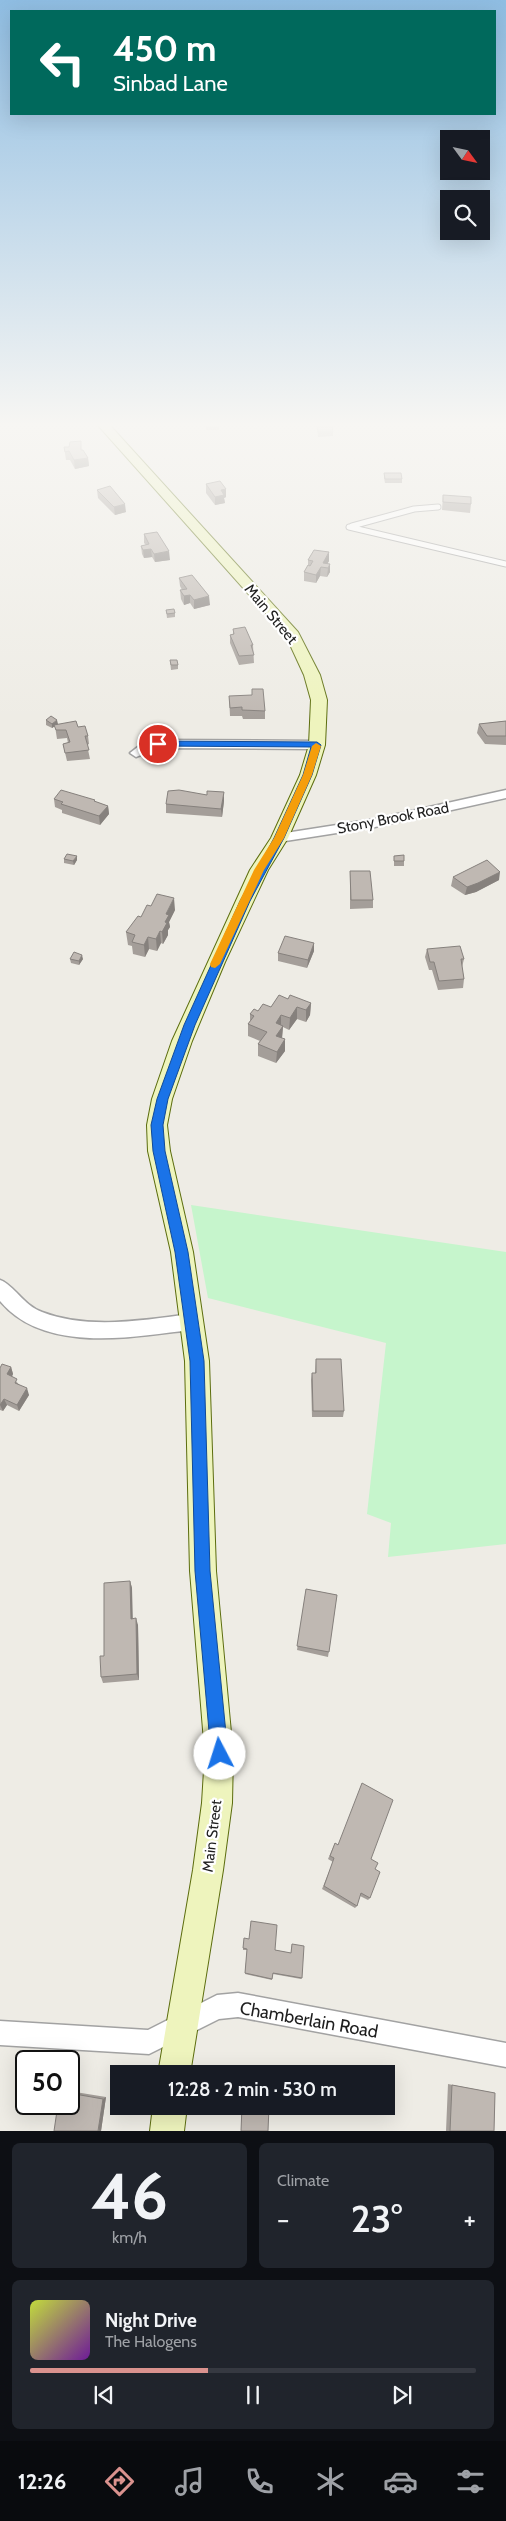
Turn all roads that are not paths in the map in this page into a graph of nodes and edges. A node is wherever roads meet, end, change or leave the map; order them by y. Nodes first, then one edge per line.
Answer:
1 (191, 521) edge
2 (369, 521) edge
3 (506, 564) edge
4 (317, 745) junction
5 (136, 753) dead end
6 (506, 794) edge
7 (279, 838) junction
8 (0, 1288) edge
9 (191, 1322) junction
10 (181, 2024) junction
11 (0, 2033) edge
12 (506, 2055) edge
13 (175, 2065) edge
14 (169, 2115) edge
15 (167, 2131) edge

1 - 4 main road, Main Street
2 - 3 lane
4 - 5 street
4 - 7 main road, Main Street
6 - 7 street, Stony Brook Road
7 - 9 main road, Main Street
8 - 9 street
9 - 10 main road, Main Street
10 - 11 street, Chamberlain Road
10 - 12 street, Chamberlain Road
10 - 13 main road, Main Street
14 - 15 main road

